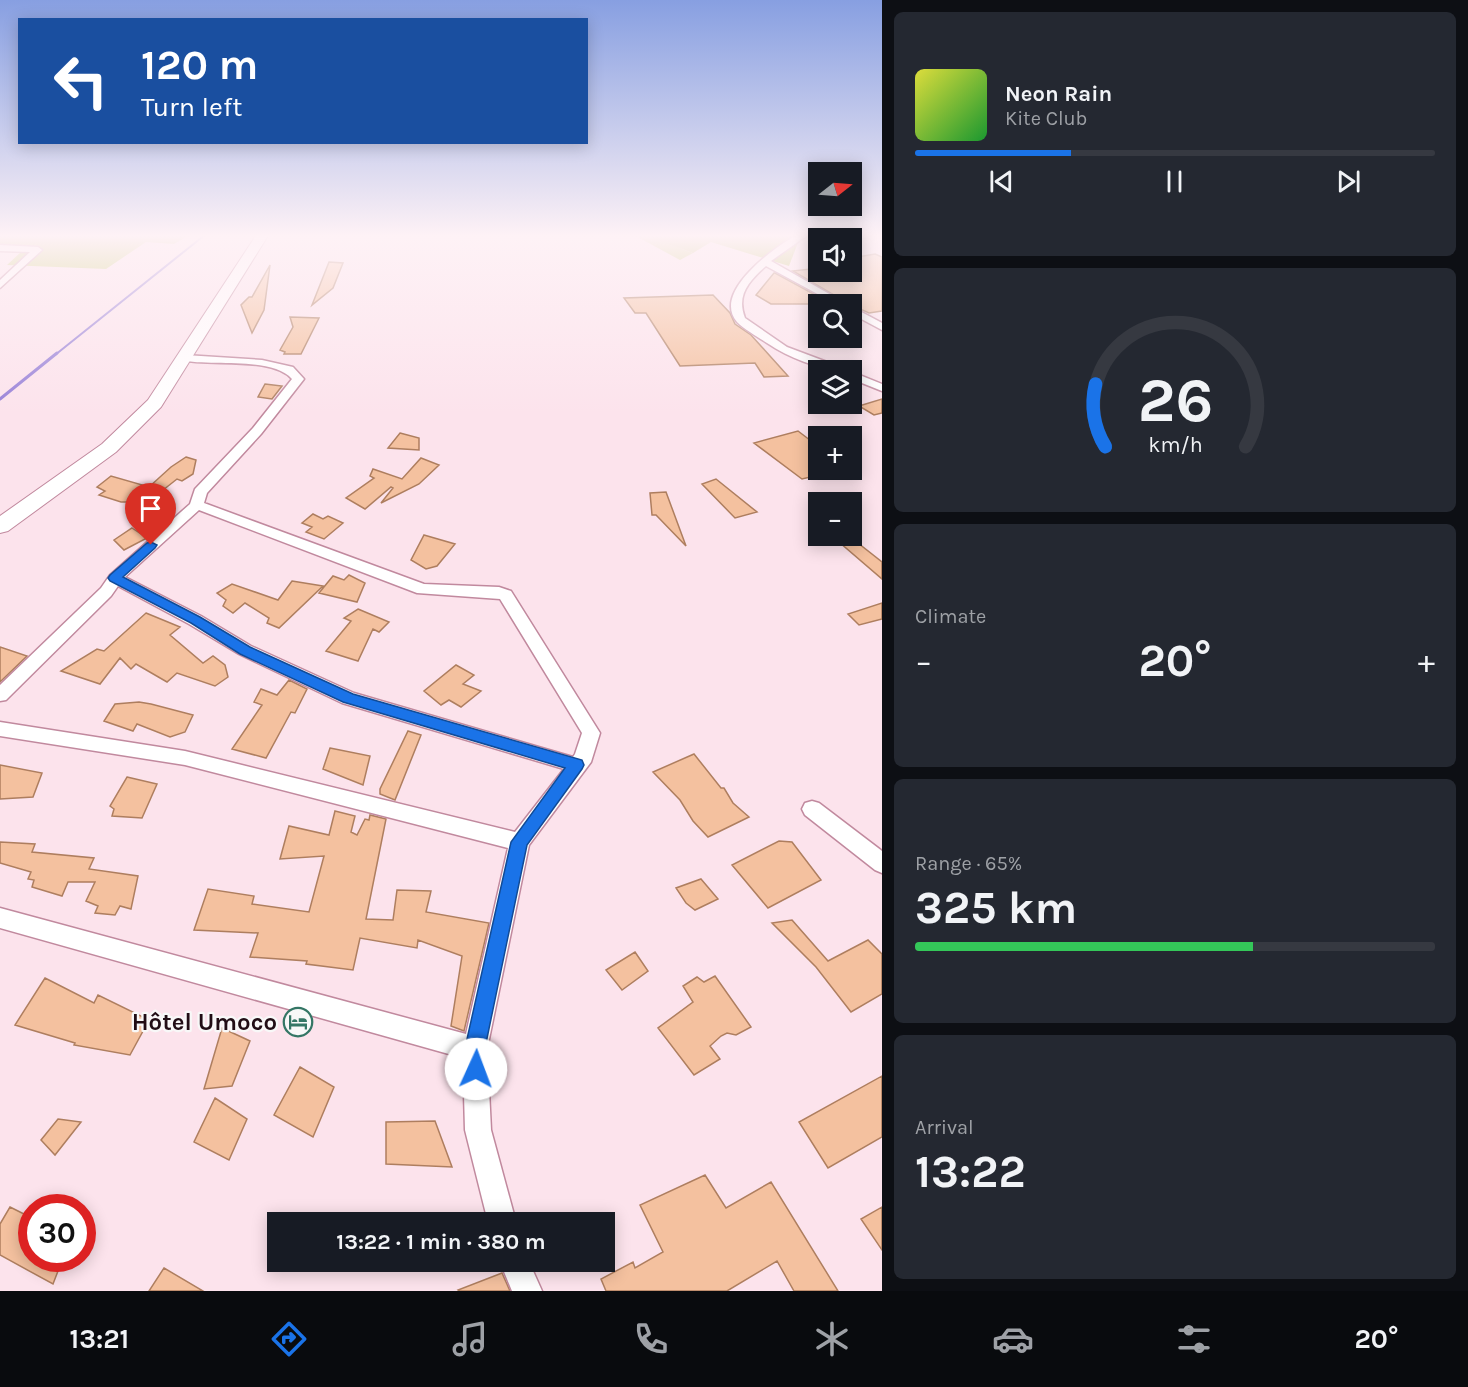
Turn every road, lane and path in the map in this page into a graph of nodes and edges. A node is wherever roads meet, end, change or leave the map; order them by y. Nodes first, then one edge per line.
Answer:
1 (225, 294) edge
2 (738, 294) edge
3 (862, 316) edge
4 (882, 327) edge
5 (184, 358) junction
6 (812, 360) edge
7 (862, 379) edge
8 (882, 388) edge
9 (197, 505) junction
10 (0, 526) edge
11 (115, 578) junction
12 (0, 695) edge
13 (0, 729) edge
14 (576, 765) junction
15 (812, 808) dead end
16 (519, 842) junction
17 (882, 864) edge
18 (0, 918) edge
19 (475, 1048) junction
20 (499, 1212) edge
21 (518, 1272) edge
22 (527, 1291) edge

1 - 5 main road
2 - 6 street
3 - 4 street
5 - 9 street
5 - 10 main road
7 - 8 street
9 - 11 street
9 - 14 street
11 - 12 street
11 - 14 street
13 - 16 street
14 - 16 street
15 - 17 street
16 - 19 street
18 - 19 street
19 - 20 street
21 - 22 street

